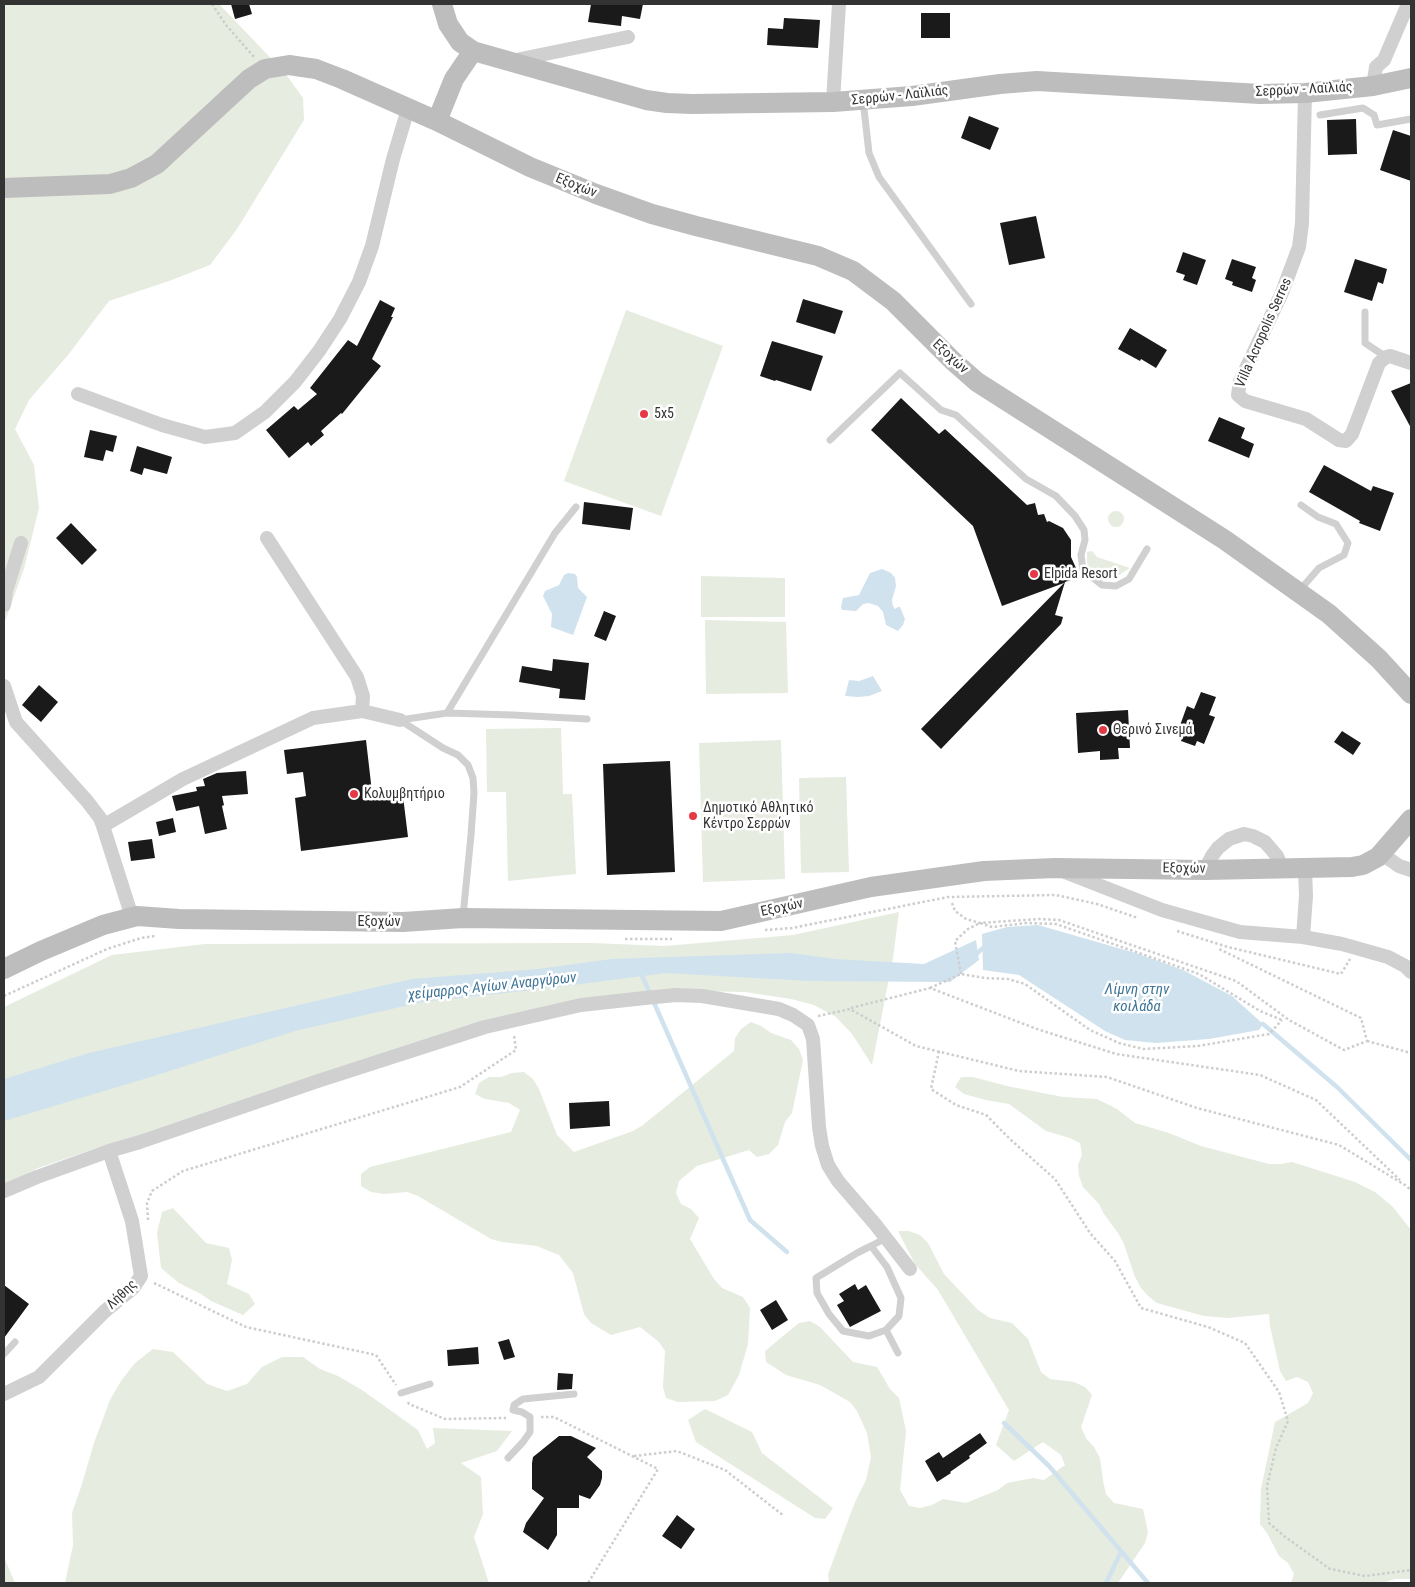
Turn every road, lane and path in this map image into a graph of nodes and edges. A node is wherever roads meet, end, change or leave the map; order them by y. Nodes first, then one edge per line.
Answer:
1 (212, 4) edge
2 (442, 4) edge
3 (839, 4) edge
4 (1408, 4) edge
5 (628, 37) dead end
6 (473, 51) junction
7 (508, 62) junction
8 (265, 69) junction
9 (1411, 78) edge
10 (1373, 86) junction
11 (1305, 92) junction
12 (863, 100) junction
13 (833, 102) junction
14 (408, 109) junction
15 (1320, 115) dead end
16 (1411, 120) edge
17 (437, 121) junction
18 (4, 188) edge
19 (971, 304) dead end
20 (1365, 312) dead end
21 (1386, 357) junction
22 (1411, 363) edge
23 (78, 394) dead end
24 (830, 440) dead end
25 (1302, 505) dead end
26 (576, 507) dead end
27 (267, 538) dead end
28 (21, 543) dead end
29 (1147, 549) dead end
30 (1299, 592) junction
31 (4, 604) edge
32 (4, 686) edge
33 (1411, 694) edge
34 (362, 711) junction
35 (447, 713) junction
36 (587, 719) dead end
37 (400, 720) junction
38 (1411, 819) edge
39 (104, 826) junction
40 (1382, 854) junction
41 (1055, 868) junction
42 (1282, 868) junction
43 (1306, 868) junction
44 (1204, 870) junction
45 (1411, 870) edge
46 (952, 903) dead end
47 (132, 917) junction
48 (463, 918) junction
49 (980, 923) junction
50 (1303, 937) junction
51 (1219, 949) dead end
52 (4, 969) edge
53 (1411, 972) edge
54 (961, 974) junction
55 (930, 988) junction
56 (850, 1009) junction
57 (512, 1020) junction
58 (802, 1020) junction
59 (1283, 1020) junction
60 (1367, 1041) junction
61 (939, 1051) junction
62 (1411, 1053) edge
63 (109, 1151) junction
64 (1405, 1185) junction
65 (1411, 1190) edge
66 (4, 1192) edge
67 (148, 1224) dead end
68 (886, 1238) junction
69 (871, 1246) junction
70 (910, 1269) dead end
71 (141, 1276) junction
72 (886, 1330) junction
73 (15, 1342) dead end
74 (898, 1353) dead end
75 (4, 1354) edge
76 (430, 1384) dead end
77 (401, 1393) junction
78 (4, 1394) edge
79 (574, 1394) dead end
80 (530, 1417) junction
81 (632, 1456) junction
82 (508, 1458) dead end
83 (784, 1516) dead end
84 (1411, 1570) edge
85 (588, 1583) edge

1 - 8 path
2 - 6 main road
3 - 13 street
4 - 10 street
5 - 7 street
6 - 7 main road, Σερρών - Λαϊλιάς
6 - 17 main road
7 - 13 main road, Σερρών - Λαϊλιάς
8 - 14 main road, Εξοχών
8 - 18 main road
9 - 10 main road, Σερρών - Λαϊλιάς
10 - 11 main road, Σερρών - Λαϊλιάς
11 - 12 main road, Σερρών - Λαϊλιάς
11 - 21 street, Villa Acropolis Serres
12 - 13 main road, Σερρών - Λαϊλιάς
12 - 19 lane
14 - 17 main road, Εξοχών
14 - 23 street
15 - 16 lane
17 - 30 main road, Εξοχών
20 - 21 lane
21 - 22 street
24 - 29 lane
25 - 30 lane
26 - 35 lane
27 - 34 street
28 - 31 street
30 - 33 main road, Εξοχών
32 - 39 street
34 - 37 street
34 - 39 street
35 - 36 lane
35 - 37 lane
37 - 48 lane
38 - 40 main road, Εξοχών
39 - 47 street
40 - 43 main road, Εξοχών
40 - 45 street
41 - 44 main road, Εξοχών
41 - 48 main road, Εξοχών
41 - 50 street
42 - 43 main road, Εξοχών
42 - 44 main road, Εξοχών
42 - 44 street
43 - 50 street
46 - 49 path
47 - 48 main road, Εξοχών
47 - 52 main road, Εξοχών
49 - 54 path
49 - 59 path
49 - 59 path
50 - 53 street
51 - 60 path
54 - 55 path
54 - 59 path
55 - 56 path
55 - 64 path
56 - 58 path
56 - 61 path
57 - 58 street
57 - 63 street
57 - 67 path
58 - 68 street
59 - 60 path
60 - 62 path
61 - 64 path
61 - 84 path
63 - 66 street
63 - 71 street, Λήθης
64 - 65 path
68 - 69 lane
68 - 70 street
69 - 72 lane
69 - 72 lane
71 - 77 path
71 - 78 street, Λήθης
72 - 74 lane
73 - 75 lane
76 - 77 lane
77 - 80 path
79 - 80 lane
80 - 81 path
80 - 82 lane
81 - 83 path
81 - 85 path

